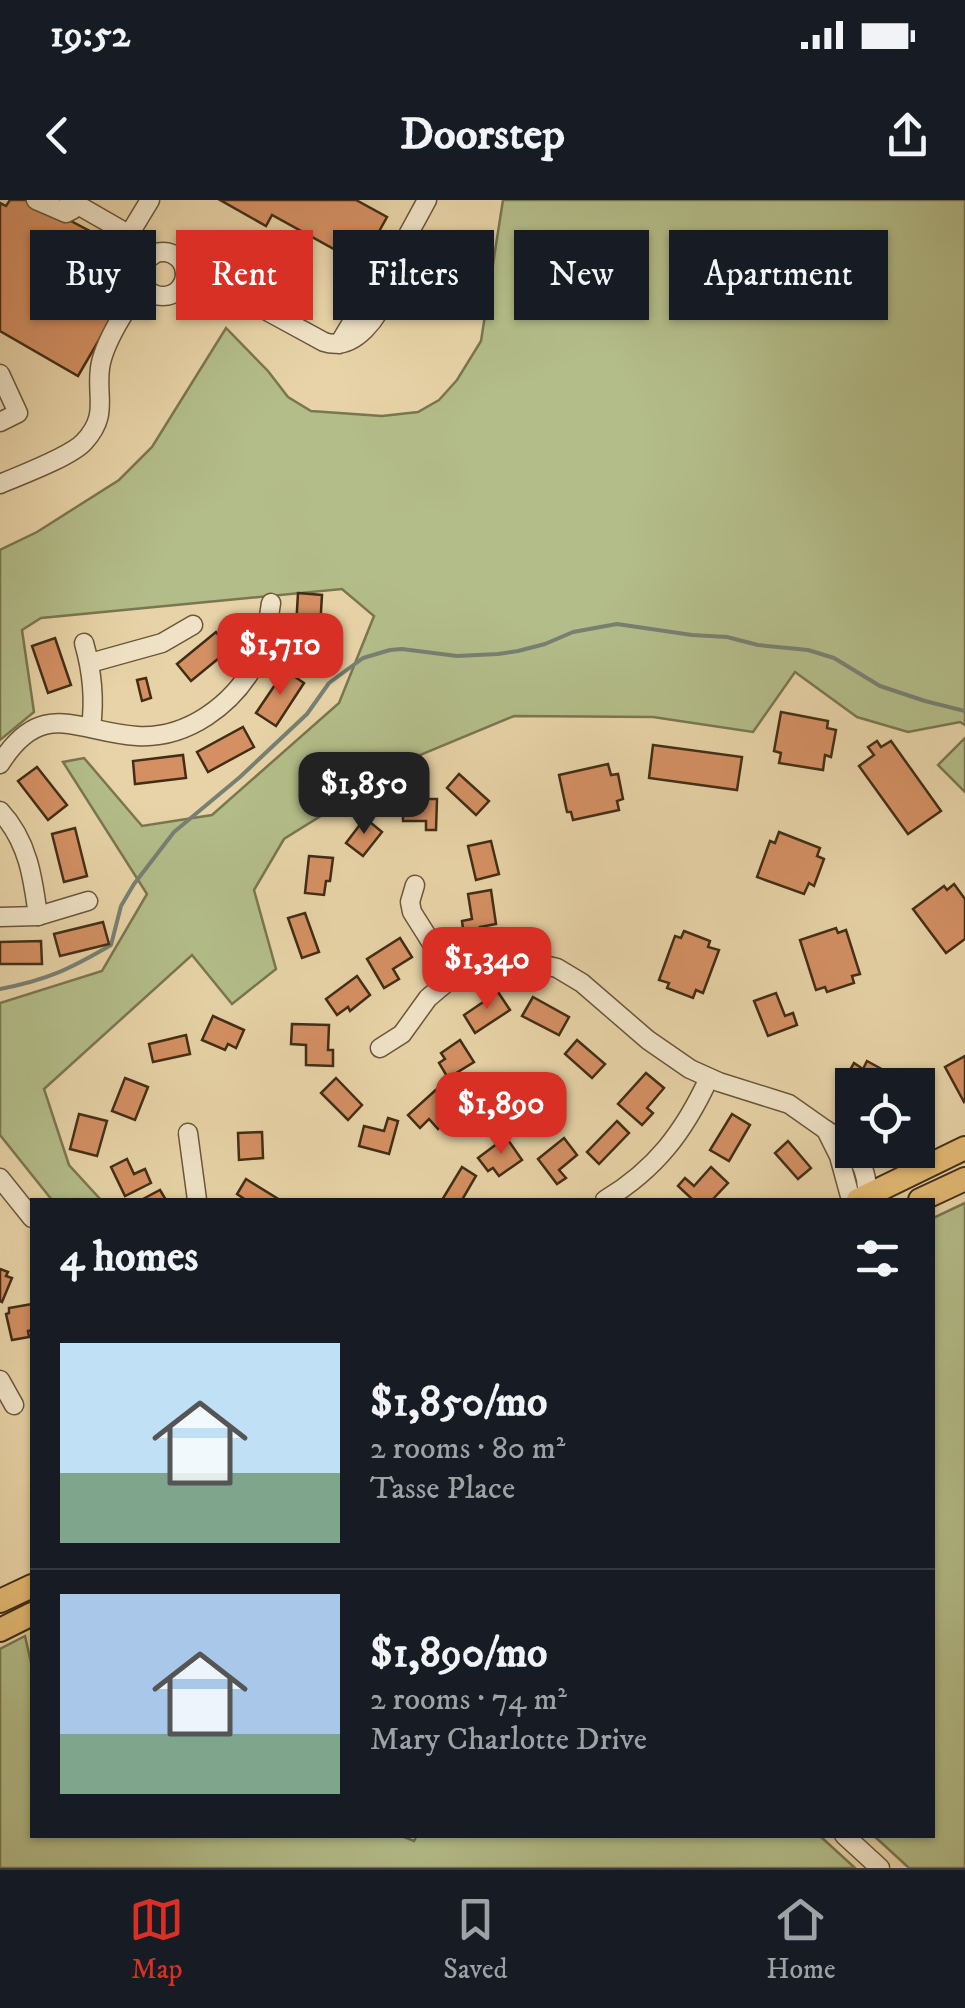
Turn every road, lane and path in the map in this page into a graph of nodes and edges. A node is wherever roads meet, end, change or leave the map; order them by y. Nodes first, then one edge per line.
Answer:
1 (36, 200) edge
2 (150, 200) edge
3 (427, 200) edge
4 (74, 201) edge
5 (122, 230) edge
6 (133, 230) edge
7 (122, 320) edge
8 (284, 320) edge
9 (0, 374) edge
10 (0, 422) edge
11 (0, 484) edge
12 (271, 602) dead end
13 (193, 625) dead end
14 (84, 643) dead end
15 (90, 663) junction
16 (91, 727) junction
17 (0, 764) edge
18 (0, 811) edge
19 (415, 885) dead end
20 (88, 901) dead end
21 (38, 916) junction
22 (0, 917) edge
23 (453, 977) junction
24 (380, 1048) dead end
25 (708, 1078) junction
26 (188, 1133) dead end
27 (965, 1148) edge
28 (0, 1178) edge
29 (965, 1178) edge
30 (197, 1198) edge
31 (608, 1198) edge
32 (860, 1198) edge
33 (862, 1198) edge
34 (924, 1198) edge
35 (30, 1216) edge
36 (0, 1380) edge
37 (14, 1405) dead end
38 (30, 1587) edge
39 (0, 1601) edge
40 (30, 1615) edge
41 (0, 1630) edge
42 (847, 1838) edge
43 (880, 1868) edge

1 - 4 street
2 - 6 street
3 - 8 street
4 - 5 street
7 - 11 street
9 - 10 street
12 - 16 street
13 - 15 street
14 - 15 street
15 - 16 street
16 - 17 street
18 - 21 street
19 - 23 street
20 - 21 street
21 - 22 street
23 - 24 street
23 - 25 street
25 - 31 street
25 - 32 street
26 - 30 street
27 - 33 main road
28 - 35 street
29 - 34 main road
36 - 37 street
38 - 39 main road
40 - 41 main road
42 - 43 street

